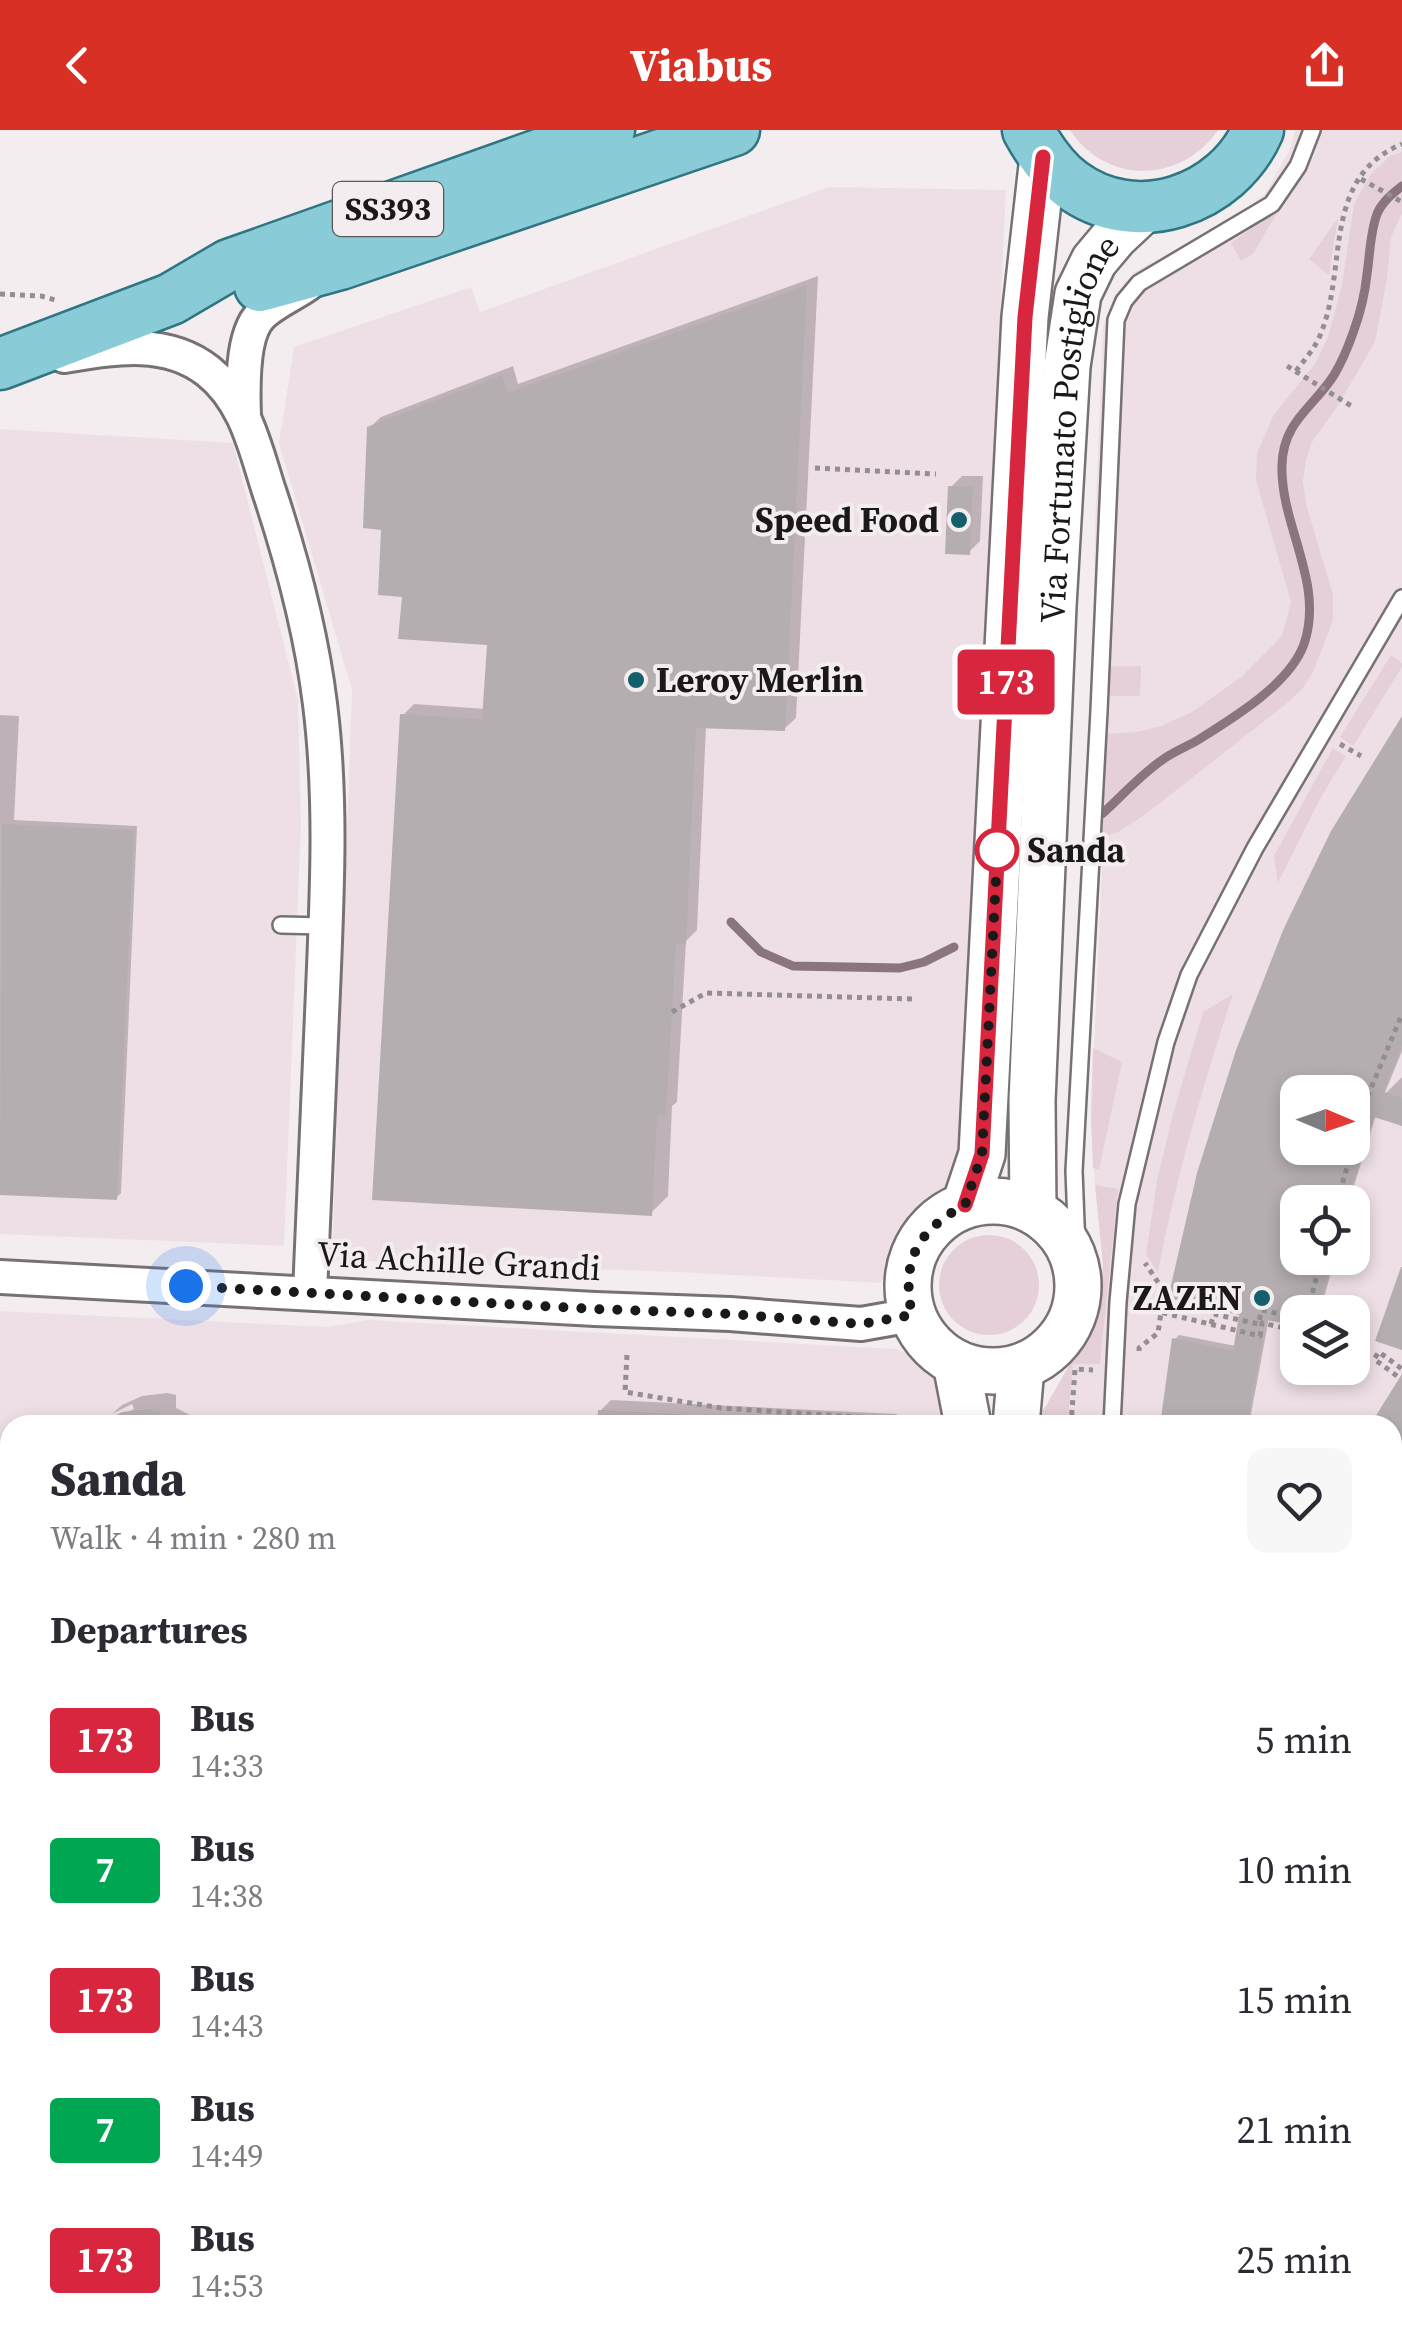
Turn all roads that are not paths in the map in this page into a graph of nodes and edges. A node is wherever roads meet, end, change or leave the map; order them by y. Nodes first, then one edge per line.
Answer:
1 (610, 130) edge
2 (734, 130) edge
3 (1258, 130) edge
4 (1312, 130) edge
5 (1036, 143) edge
6 (1146, 208) junction
7 (340, 264) junction
8 (171, 299) junction
9 (0, 366) edge
10 (244, 416) junction
11 (1402, 598) edge
12 (281, 925) dead end
13 (325, 926) junction
14 (965, 1205) junction
15 (1034, 1210) junction
16 (1078, 1276) junction
17 (0, 1277) edge
18 (310, 1293) junction
19 (912, 1315) junction
20 (956, 1364) junction
21 (1020, 1368) junction
22 (956, 1415) edge
23 (1017, 1415) edge
24 (1112, 1415) edge

1 - 8 main road, SS393
2 - 7 main road, SS393
3 - 6 main road
4 - 16 lane
5 - 6 main road
5 - 14 street, Via Fortunato Postiglione
6 - 15 street, Via Fortunato Postiglione
7 - 8 main road, SS393
7 - 10 street
8 - 9 main road, SS393
9 - 10 street
10 - 13 street
11 - 24 lane
12 - 13 lane
13 - 18 street
14 - 15 street
14 - 19 street
15 - 16 street
16 - 21 street
17 - 18 street, Via Achille Grandi
18 - 19 street, Via Achille Grandi
19 - 20 street
20 - 21 street
20 - 22 street
21 - 23 street

